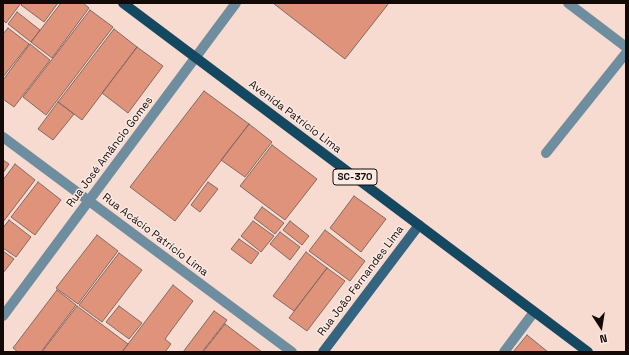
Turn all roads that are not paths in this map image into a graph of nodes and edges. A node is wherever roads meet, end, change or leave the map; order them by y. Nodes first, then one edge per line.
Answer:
1 (122, 3) edge
2 (236, 3) edge
3 (568, 3) edge
4 (626, 47) edge
5 (626, 53) edge
6 (195, 58) junction
7 (3, 136) edge
8 (546, 153) dead end
9 (89, 201) junction
10 (418, 225) junction
11 (534, 312) junction
12 (3, 316) edge
13 (292, 352) edge
14 (323, 352) edge
15 (504, 352) edge
16 (588, 352) edge

1 - 6 main road, Avenida Patrício Lima / SC-370
2 - 6 street, Rua José Amâncio Gomes
3 - 4 street
5 - 8 street
6 - 9 street, Rua José Amâncio Gomes
6 - 10 main road, Avenida Patrício Lima / SC-370
7 - 9 street, Rua Acácio Patrício Lima
9 - 12 street, Rua José Amâncio Gomes
9 - 13 street, Rua Acácio Patrício Lima
10 - 11 main road, Avenida Patrício Lima / SC-370
10 - 14 street, Rua João Fernandes Lima
11 - 15 street
11 - 16 main road, Avenida Patrício Lima / SC-370

